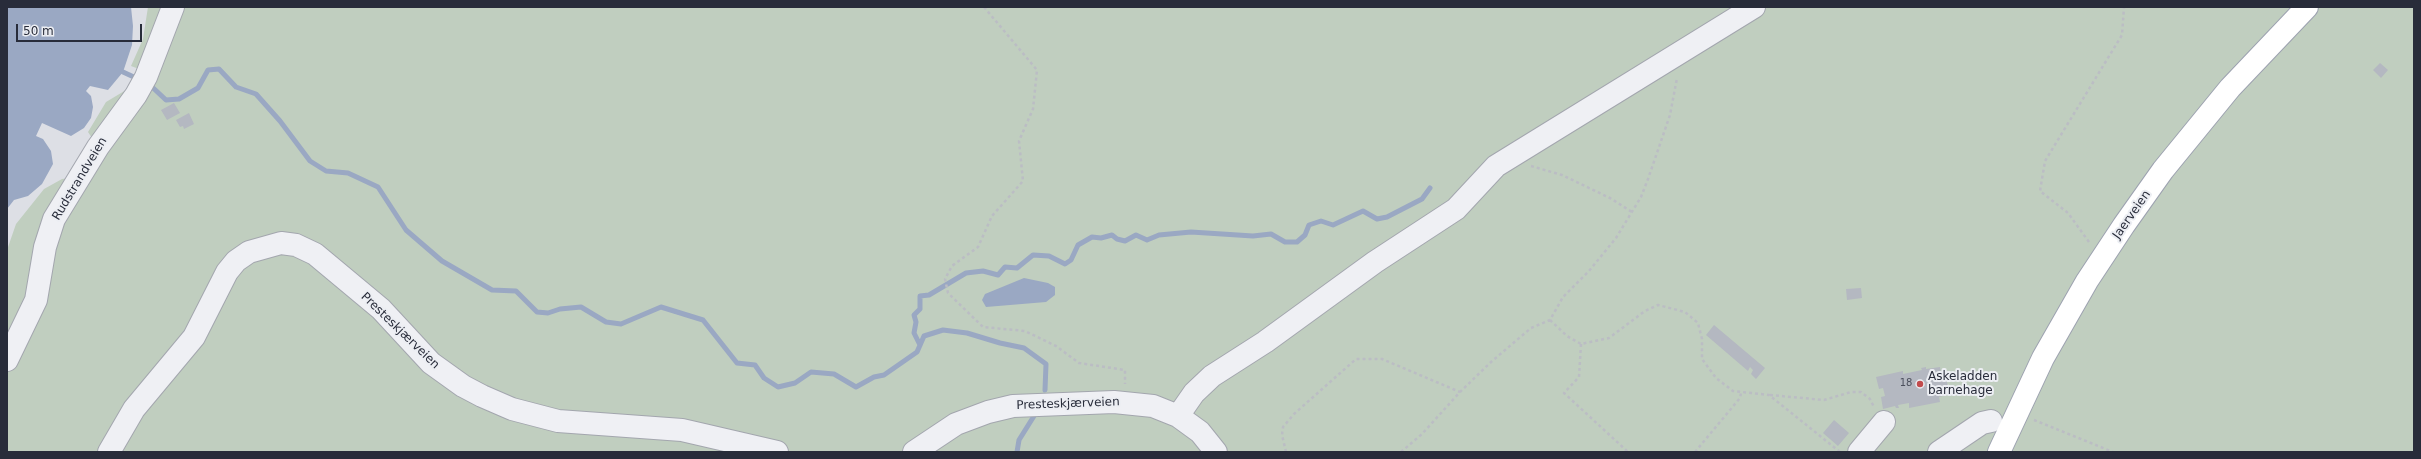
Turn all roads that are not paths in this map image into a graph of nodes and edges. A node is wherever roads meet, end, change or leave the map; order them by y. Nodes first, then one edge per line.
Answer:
1 (173, 7) edge
2 (1754, 7) edge
3 (2307, 7) edge
4 (7, 360) edge
5 (1178, 416) junction
6 (1991, 421) dead end
7 (1884, 422) road end
8 (109, 452) edge
9 (777, 452) edge
10 (914, 452) edge
11 (1216, 452) edge
12 (1859, 452) edge
13 (1939, 452) edge
14 (1999, 452) edge

1 - 4 street, Rudstrandveien
2 - 5 street
3 - 14 main road, Jaerveien
5 - 10 street, Presteskjærveien
5 - 11 street, Presteskjærveien
6 - 13 street
7 - 12 street
8 - 9 street, Presteskjærveien

